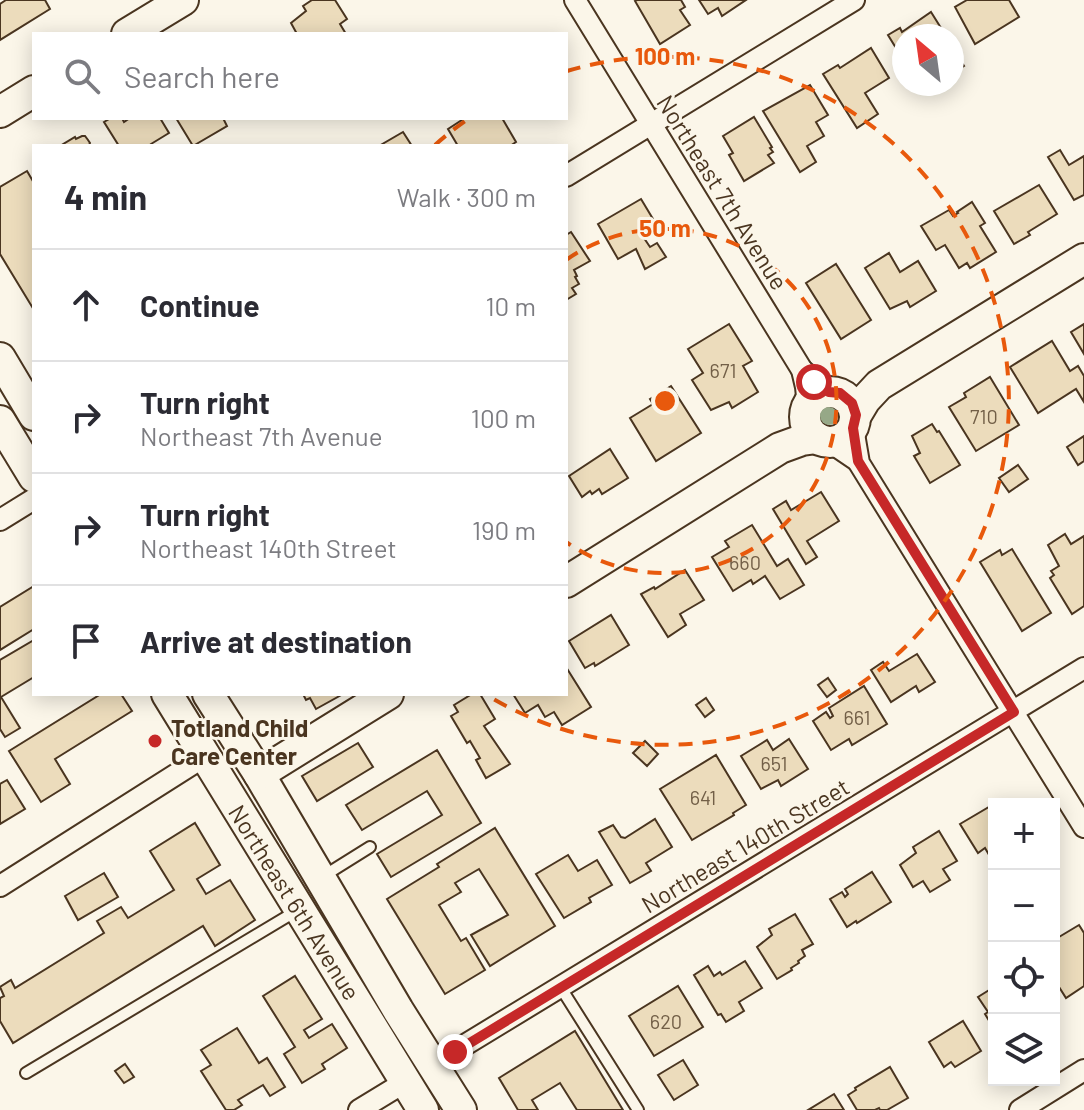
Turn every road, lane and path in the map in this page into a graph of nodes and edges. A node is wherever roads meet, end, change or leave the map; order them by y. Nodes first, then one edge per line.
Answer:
1 (183, 0) edge
2 (575, 0) edge
3 (854, 0) edge
4 (130, 32) edge
5 (32, 92) edge
6 (0, 112) edge
7 (651, 124) junction
8 (568, 175) edge
9 (1084, 259) edge
10 (0, 358) edge
11 (0, 389) edge
12 (32, 412) edge
13 (830, 417) junction
14 (0, 421) edge
15 (32, 441) edge
16 (32, 474) edge
17 (32, 500) edge
18 (0, 520) edge
19 (568, 581) edge
20 (1084, 668) edge
21 (168, 696) edge
22 (209, 696) edge
23 (385, 696) edge
24 (1014, 712) junction
25 (205, 756) junction
26 (259, 774) junction
27 (1084, 827) edge
28 (370, 847) dead end
29 (320, 878) junction
30 (0, 886) edge
31 (299, 909) junction
32 (561, 988) junction
33 (425, 1052) junction
34 (1084, 1070) edge
35 (26, 1073) dead end
36 (405, 1082) junction
37 (359, 1110) edge
38 (423, 1110) edge
39 (461, 1110) edge
40 (638, 1110) edge
41 (1020, 1110) edge

1 - 4 main road
2 - 7 street, Northeast 7th Avenue
3 - 7 street
5 - 6 main road
7 - 8 street
7 - 13 street, Northeast 7th Avenue
9 - 13 main road
10 - 12 main road
11 - 15 main road
13 - 19 main road
13 - 24 street
14 - 16 main road
17 - 18 street
20 - 24 street, Northeast 140th Street
21 - 25 main road, Northeast 6th Avenue
22 - 26 main road, Northeast 6th Avenue
23 - 26 main road
24 - 27 street
24 - 32 street, Northeast 140th Street
25 - 30 street
25 - 31 main road, Northeast 6th Avenue
25 - 33 main road
26 - 29 main road, Northeast 6th Avenue
28 - 29 lane
29 - 33 main road, Northeast 6th Avenue
31 - 35 lane
31 - 36 main road, Northeast 6th Avenue
32 - 33 street, Northeast 140th Street
32 - 40 lane
33 - 39 main road, Northeast 6th Avenue
34 - 41 street
36 - 37 street
36 - 38 main road, Northeast 6th Avenue

